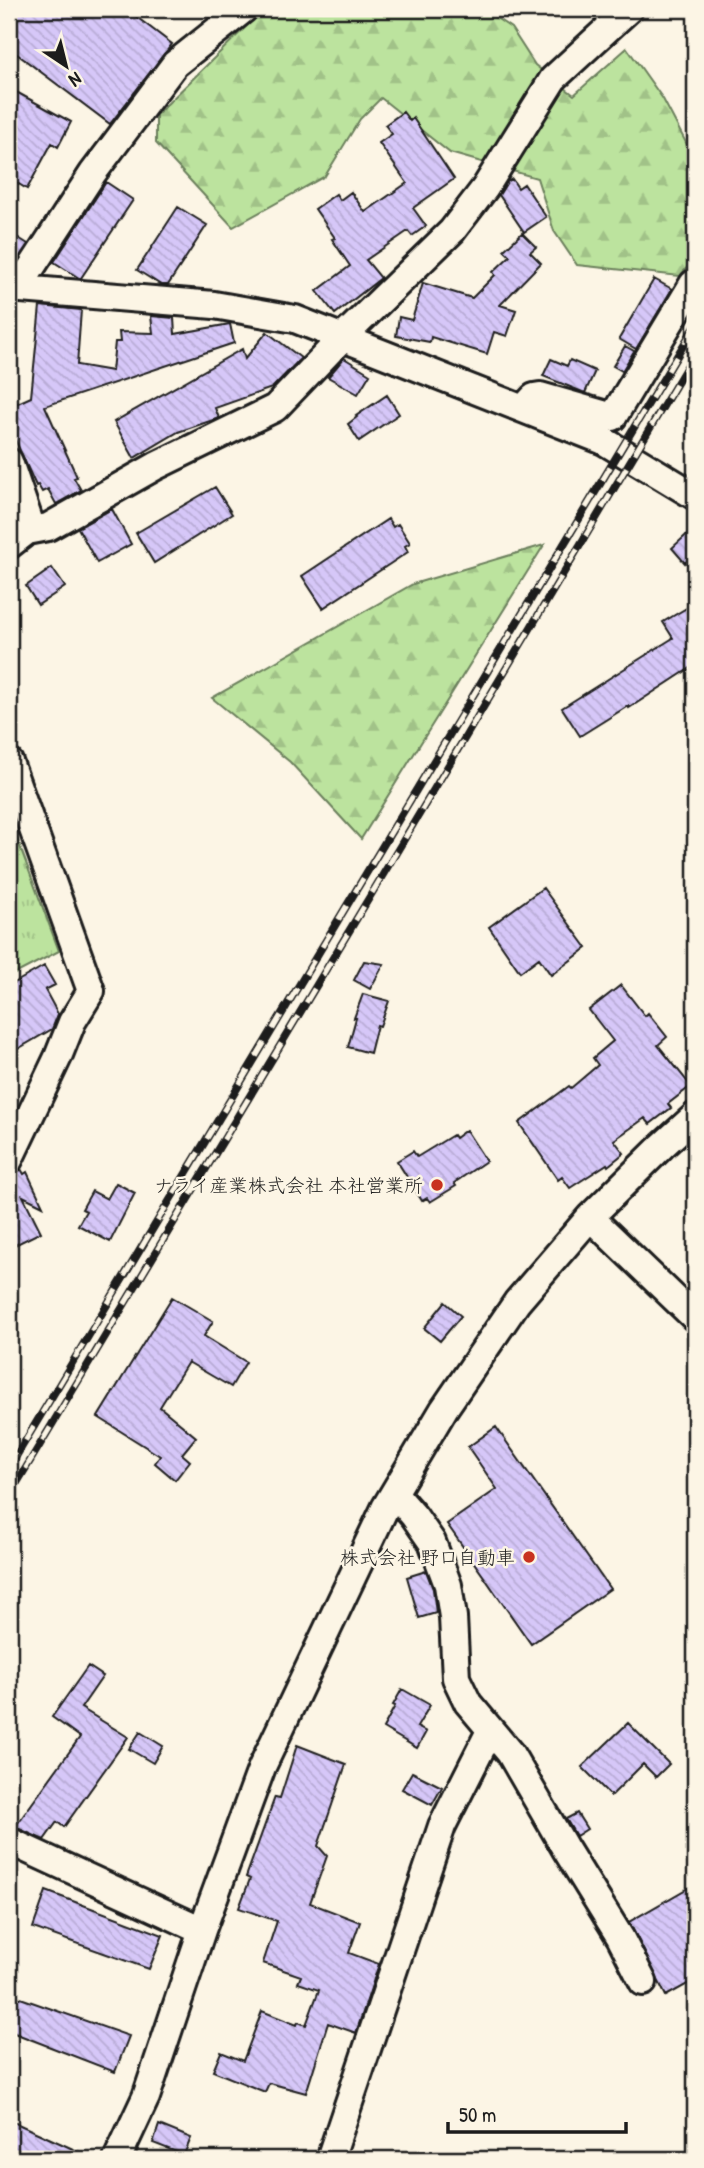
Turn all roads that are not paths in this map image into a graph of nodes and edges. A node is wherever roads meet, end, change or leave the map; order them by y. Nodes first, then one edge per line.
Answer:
1 (244, 9) edge
2 (629, 9) edge
3 (693, 284) dead end
4 (13, 288) edge
5 (341, 338) junction
6 (523, 410) junction
7 (9, 463) edge
8 (695, 496) edge
9 (32, 529) junction
10 (9, 545) edge
11 (9, 762) edge
12 (695, 1116) edge
13 (9, 1160) edge
14 (590, 1217) junction
15 (695, 1318) edge
16 (394, 1493) junction
17 (490, 1731) junction
18 (9, 1841) edge
19 (202, 1930) junction
20 (643, 1982) dead end
21 (117, 2159) edge
22 (330, 2159) edge

1 - 4 street
2 - 5 street
3 - 6 street
4 - 5 street
5 - 6 street
5 - 9 street
6 - 8 street
7 - 9 street
9 - 10 street
11 - 13 street
12 - 14 street
14 - 15 street
14 - 16 street
16 - 17 street
16 - 19 street
17 - 20 street
17 - 22 street
18 - 19 street
19 - 21 street

